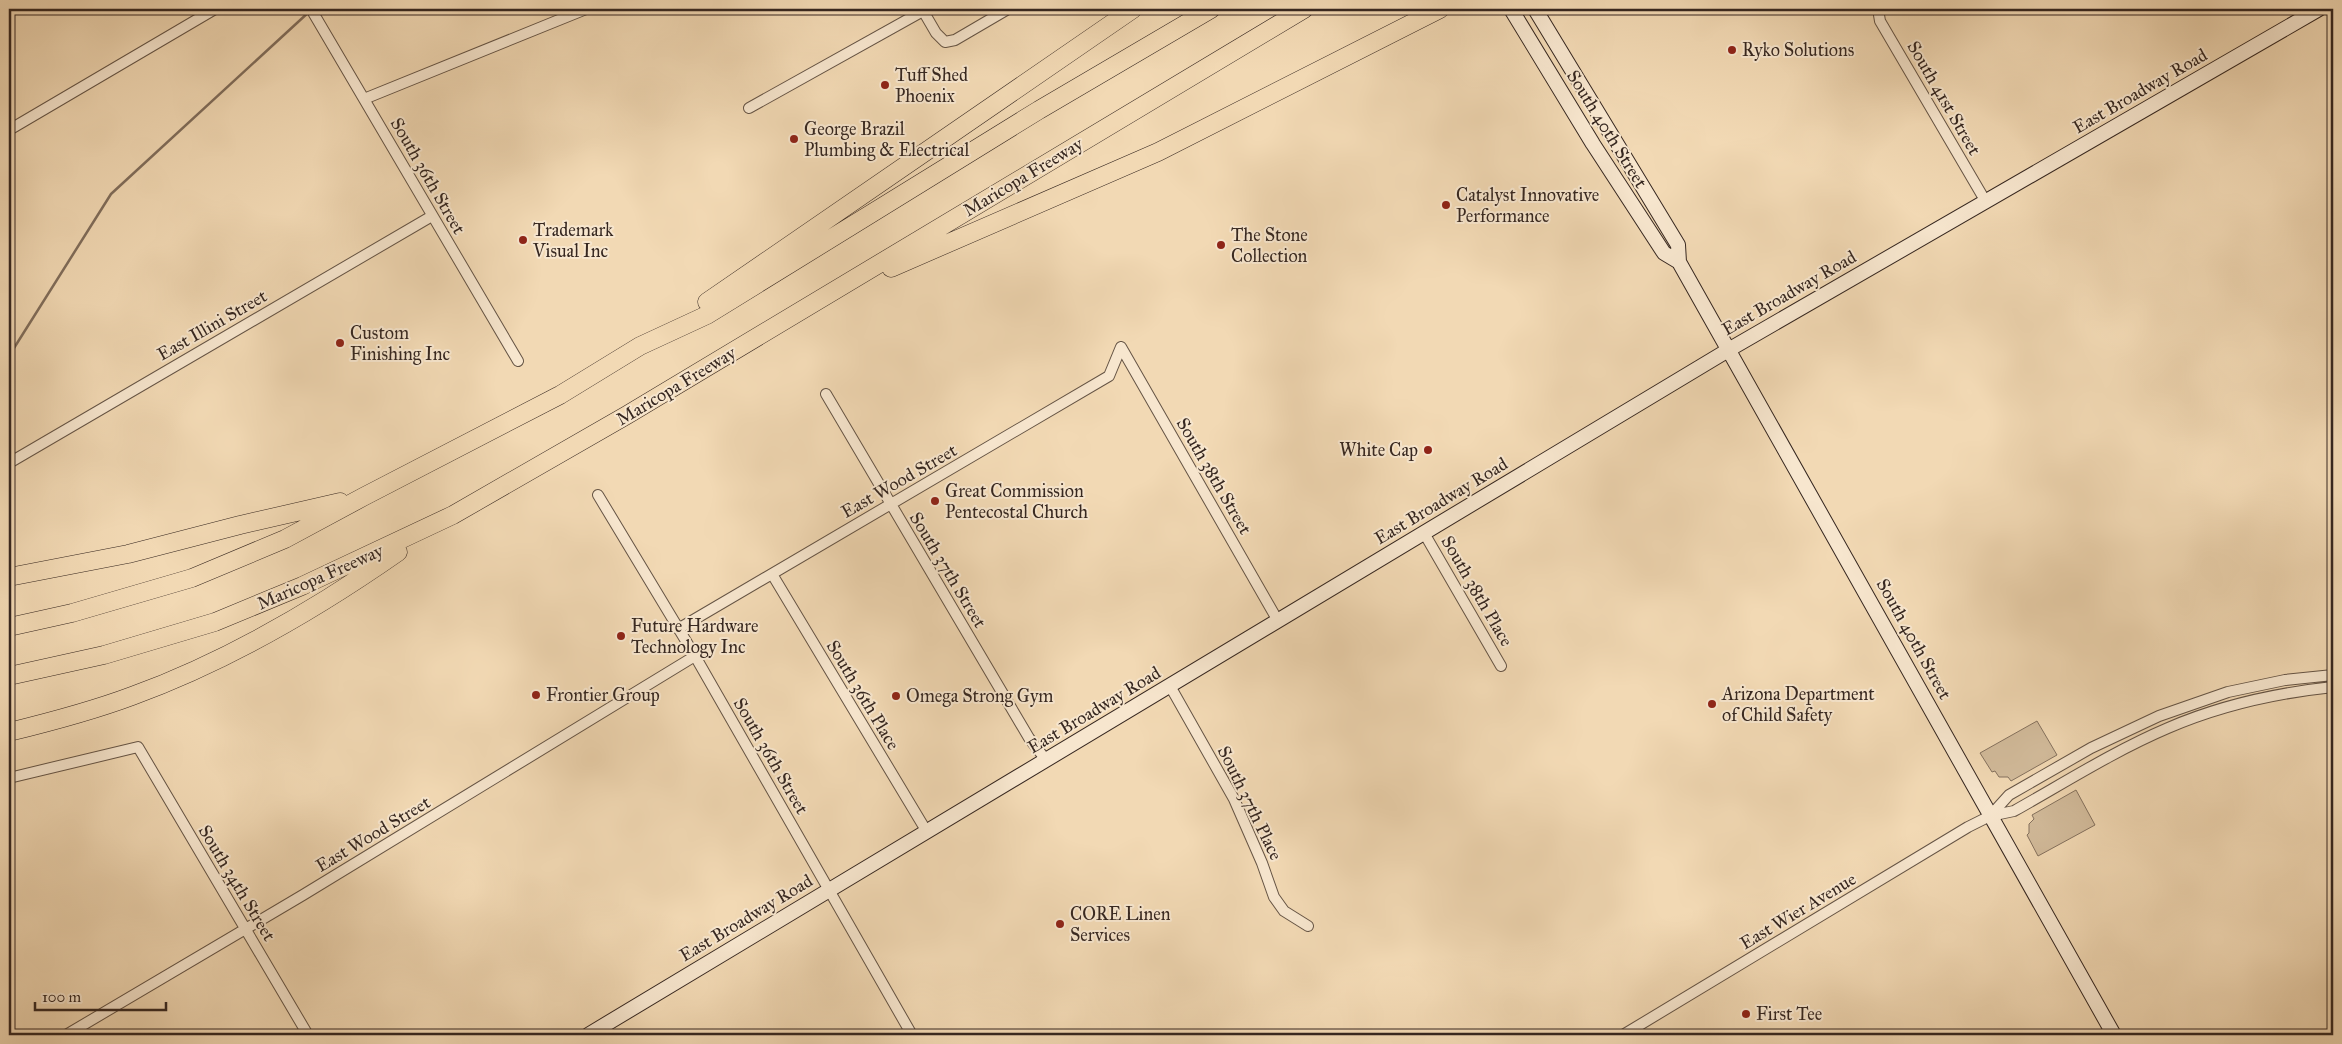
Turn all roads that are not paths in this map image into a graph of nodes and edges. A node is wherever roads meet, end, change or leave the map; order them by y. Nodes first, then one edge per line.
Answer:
1 (215, 9) edge
2 (586, 9) edge
3 (1008, 9) edge
4 (1133, 9) edge
5 (1211, 9) edge
6 (1304, 9) edge
7 (1440, 9) edge
8 (1511, 9) edge
9 (1536, 9) edge
10 (1878, 9) edge
11 (2318, 9) edge
12 (922, 10) edge
13 (313, 12) edge
14 (364, 99) junction
15 (749, 108) dead end
16 (9, 130) edge
17 (1986, 202) junction
18 (432, 216) junction
19 (1679, 262) junction
20 (826, 296) junction
21 (640, 346) junction
22 (1121, 347) joint
23 (1730, 349) junction
24 (518, 361) dead end
25 (826, 394) dead end
26 (9, 463) edge
27 (598, 495) dead end
28 (363, 497) junction
29 (891, 505) junction
30 (444, 520) junction
31 (1424, 533) junction
32 (772, 574) junction
33 (9, 577) edge
34 (1278, 621) junction
35 (9, 627) edge
36 (678, 629) junction
37 (695, 656) junction
38 (1501, 666) dead end
39 (2333, 675) edge
40 (9, 676) edge
41 (1170, 686) junction
42 (2333, 687) edge
43 (9, 732) edge
44 (1046, 760) junction
45 (9, 778) edge
46 (1990, 816) junction
47 (927, 832) junction
48 (830, 890) junction
49 (1308, 926) dead end
50 (245, 930) junction
51 (66, 1035) edge
52 (308, 1035) edge
53 (588, 1035) edge
54 (912, 1035) edge
55 (1623, 1035) edge
56 (2114, 1035) edge

1 - 16 street
2 - 14 street
3 - 12 street
4 - 21 highway
5 - 21 highway
6 - 20 highway, Maricopa Freeway
7 - 20 highway
8 - 19 main road, South 40th Street
9 - 19 main road, South 40th Street
10 - 17 street, South 41st Street
11 - 17 main road, East Broadway Road
12 - 15 street
13 - 14 street, South 36th Street
14 - 18 street, South 36th Street
17 - 23 main road, East Broadway Road
18 - 24 street, South 36th Street
18 - 26 street, East Illini Street
19 - 23 main road, South 40th Street
20 - 30 highway, Maricopa Freeway
21 - 28 highway
22 - 29 street, East Wood Street
22 - 34 street, South 38th Street
23 - 31 main road, East Broadway Road
23 - 46 main road, South 40th Street
25 - 29 street, South 37th Street
27 - 36 street, South 36th Street
28 - 33 highway
28 - 35 highway
29 - 32 street, East Wood Street
29 - 44 street, South 37th Street
30 - 40 highway, Maricopa Freeway
30 - 43 highway
31 - 34 main road, East Broadway Road
31 - 38 street, South 38th Place
32 - 36 street, East Wood Street
32 - 47 street, South 36th Place
34 - 41 main road, East Broadway Road
36 - 37 street, South 36th Street
37 - 48 street, South 36th Street
37 - 50 street, East Wood Street
39 - 46 street
41 - 44 main road, East Broadway Road
41 - 49 street, South 37th Place
42 - 46 street
44 - 47 main road, East Broadway Road
45 - 50 street, South 34th Street
46 - 55 street, East Wier Avenue
46 - 56 main road, South 40th Street
47 - 48 main road, East Broadway Road
48 - 53 main road, East Broadway Road
48 - 54 street, South 36th Street
50 - 51 street, East Wood Street
50 - 52 street, South 34th Street

